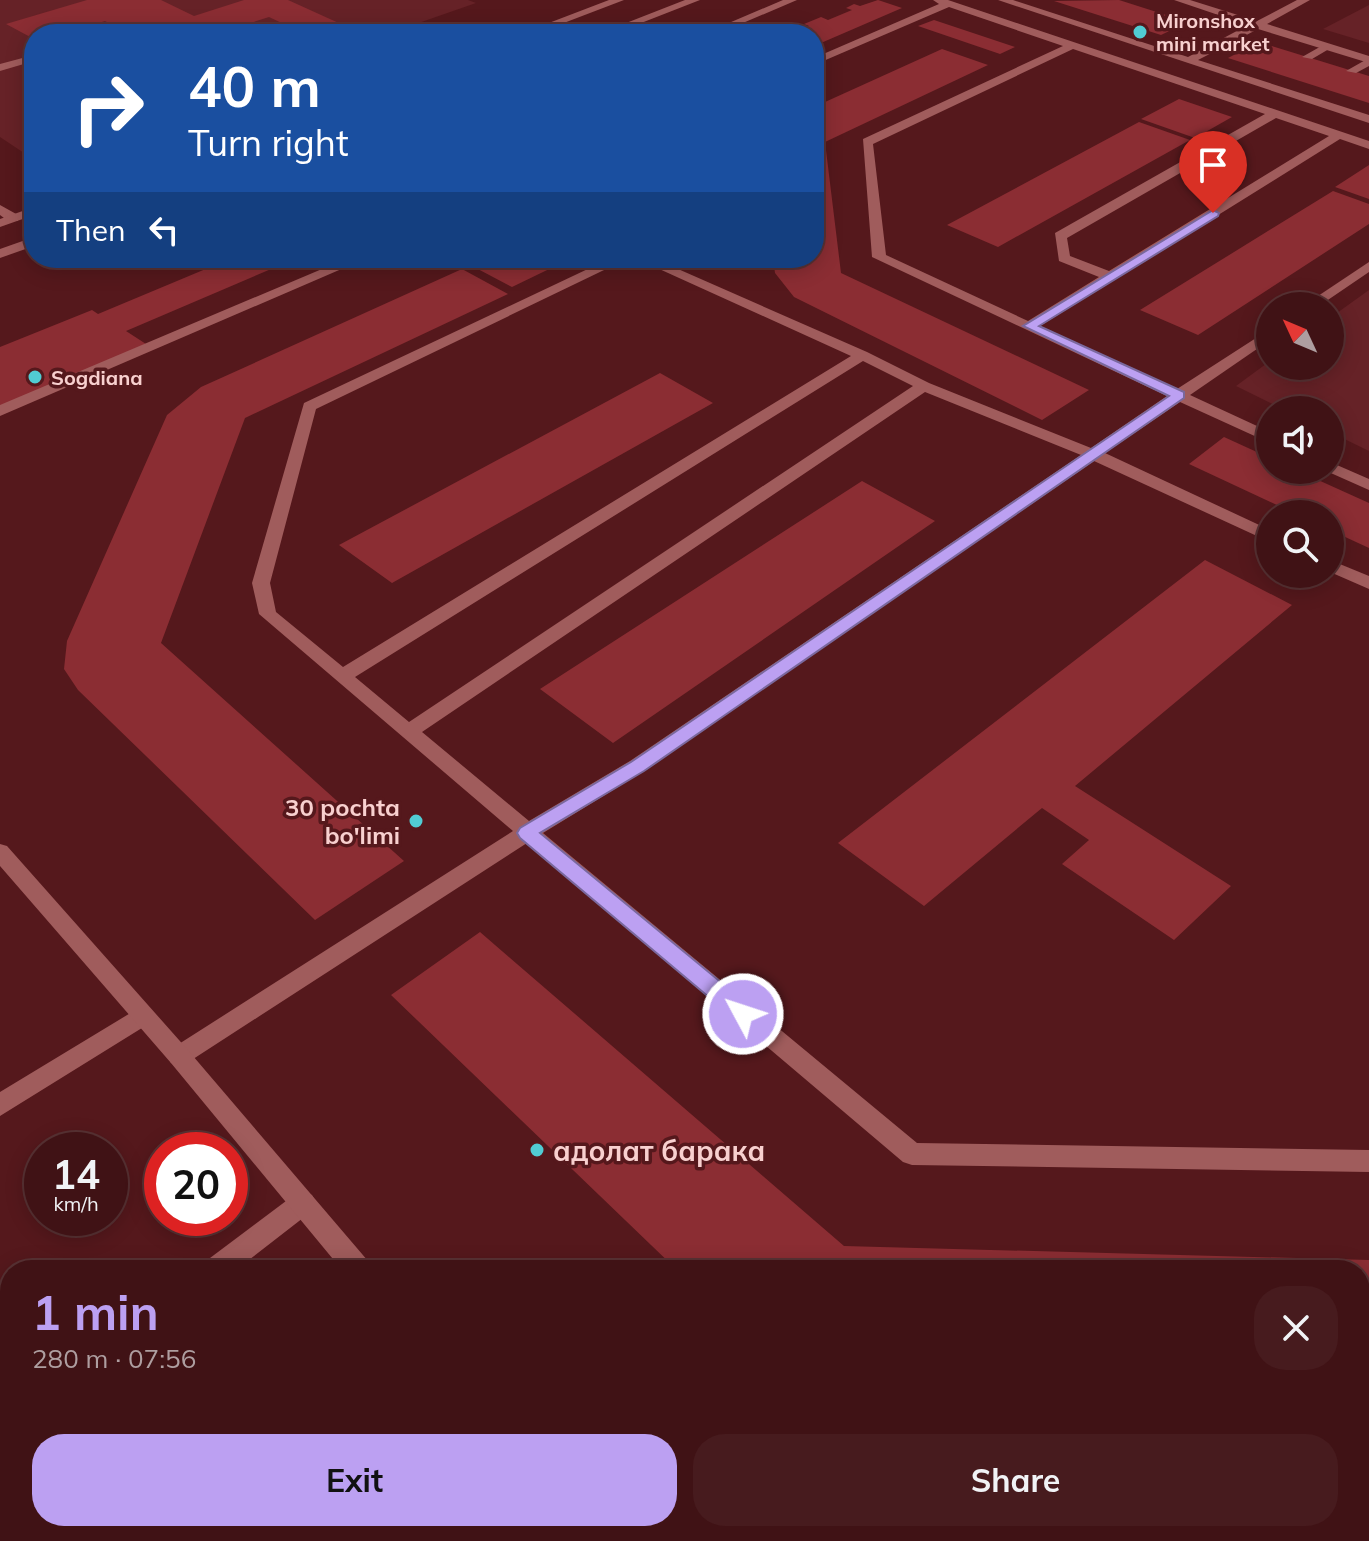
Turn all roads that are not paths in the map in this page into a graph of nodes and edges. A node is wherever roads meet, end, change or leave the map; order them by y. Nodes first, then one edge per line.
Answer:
1 (619, 0) edge
2 (695, 0) edge
3 (792, 0) edge
4 (1003, 0) edge
5 (1179, 0) edge
6 (1305, 0) edge
7 (943, 2) edge
8 (553, 24) edge
9 (630, 24) edge
10 (733, 24) edge
11 (1257, 26) junction
12 (1071, 46) junction
13 (1325, 47) junction
14 (824, 57) edge
15 (1308, 57) dead end
16 (1369, 60) edge
17 (24, 61) edge
18 (1188, 61) junction
19 (0, 68) edge
20 (1352, 71) dead end
21 (1274, 114) junction
22 (1369, 119) edge
23 (1339, 135) junction
24 (1369, 145) edge
25 (0, 209) edge
26 (6, 221) edge
27 (24, 246) edge
28 (0, 254) edge
29 (1369, 266) edge
30 (336, 268) edge
31 (601, 268) edge
32 (665, 268) edge
33 (1111, 277) junction
34 (1331, 292) edge
35 (1030, 326) junction
36 (1256, 343) edge
37 (862, 355) junction
38 (924, 386) junction
39 (1179, 395) junction
40 (0, 411) edge
41 (1256, 431) edge
42 (1093, 454) junction
43 (1344, 473) edge
44 (1369, 485) edge
45 (1256, 530) edge
46 (1344, 571) edge
47 (1369, 583) edge
48 (342, 676) junction
49 (410, 731) junction
50 (526, 833) junction
51 (0, 852) edge
52 (142, 1016) junction
53 (179, 1056) junction
54 (0, 1105) edge
55 (1369, 1161) edge
56 (303, 1203) junction
57 (228, 1260) edge
58 (351, 1260) edge

1 - 8 street
2 - 9 street
3 - 10 street
4 - 18 street
5 - 11 street
6 - 11 street
7 - 12 street
7 - 14 street
11 - 13 street
11 - 18 street
12 - 21 street
12 - 35 street
13 - 15 street
13 - 16 street
16 - 20 street
17 - 19 street
18 - 22 street
21 - 23 street
21 - 33 street
23 - 24 street
23 - 33 street
25 - 26 street
27 - 28 street
29 - 34 street
30 - 40 street
31 - 48 street
32 - 37 street
33 - 35 street
35 - 39 street
36 - 39 street
37 - 38 street
37 - 48 street
38 - 42 street
38 - 49 street
39 - 41 street
39 - 42 street
42 - 45 street
42 - 50 street
43 - 44 street
46 - 47 street
48 - 49 street
49 - 50 street
50 - 53 street
50 - 55 street
51 - 52 street
52 - 53 street
52 - 54 street
53 - 56 street
56 - 57 street
56 - 58 street

